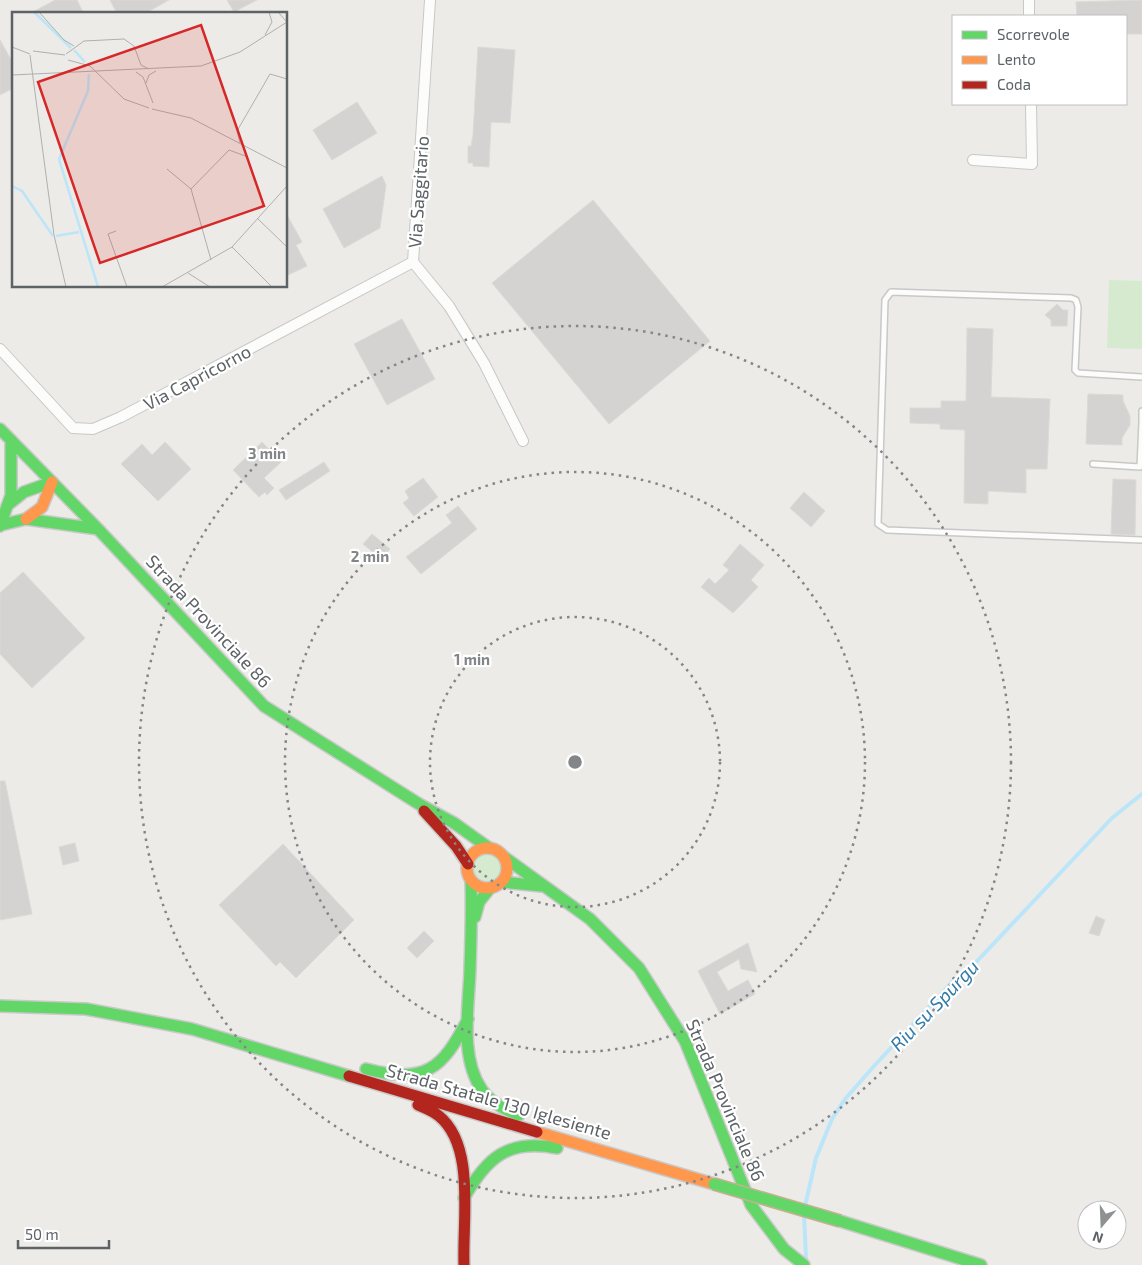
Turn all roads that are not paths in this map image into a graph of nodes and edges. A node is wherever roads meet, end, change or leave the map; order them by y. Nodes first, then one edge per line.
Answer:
1 (430, 0) edge
2 (1029, 0) edge
3 (1029, 15) edge
4 (1031, 105) edge
5 (973, 160) dead end
6 (413, 262) junction
7 (0, 349) edge
8 (1142, 377) edge
9 (1142, 411) edge
10 (1142, 422) edge
11 (0, 429) edge
12 (11, 440) junction
13 (523, 441) dead end
14 (1094, 464) dead end
15 (52, 482) junction
16 (9, 504) junction
17 (26, 519) junction
18 (0, 525) edge
19 (98, 529) junction
20 (1142, 540) edge
21 (419, 804) junction
22 (489, 848) junction
23 (504, 857) junction
24 (468, 864) junction
25 (471, 881) junction
26 (502, 882) junction
27 (490, 888) junction
28 (548, 888) junction
29 (472, 926) junction
30 (0, 1006) edge
31 (468, 1019) junction
32 (274, 1053) junction
33 (638, 1161) junction
34 (464, 1199) junction
35 (464, 1265) edge
36 (804, 1265) edge
37 (981, 1265) edge

1 - 6 street, Via Saggitario
2 - 3 street
4 - 5 street
6 - 7 street, Via Capricorno
6 - 13 street, Via Saggitario
8 - 20 lane
9 - 10 lane
10 - 14 lane
11 - 12 main road, Strada Provinciale 86
12 - 15 main road, Strada Provinciale 86
12 - 16 main road
15 - 16 main road
15 - 17 main road
15 - 19 main road, Strada Provinciale 86
16 - 18 main road
17 - 18 main road
17 - 19 main road
19 - 21 main road, Strada Provinciale 86
21 - 22 main road, Strada Provinciale 86
21 - 24 main road, Strada Provinciale 86
22 - 23 main road
22 - 24 main road
23 - 26 main road
23 - 28 main road, Strada Provinciale 86
24 - 25 main road
25 - 27 main road
25 - 29 main road
26 - 27 main road
26 - 28 main road, Strada Provinciale 86
27 - 29 main road
28 - 36 main road, Strada Provinciale 86
29 - 31 main road
30 - 32 main road, Strada Statale 130 Iglesiente
31 - 32 main road
31 - 33 main road
32 - 33 main road, Strada Statale 130 Iglesiente
32 - 34 main road
33 - 34 main road
33 - 37 main road, Strada Statale 130 Iglesiente, bridge
34 - 35 main road

